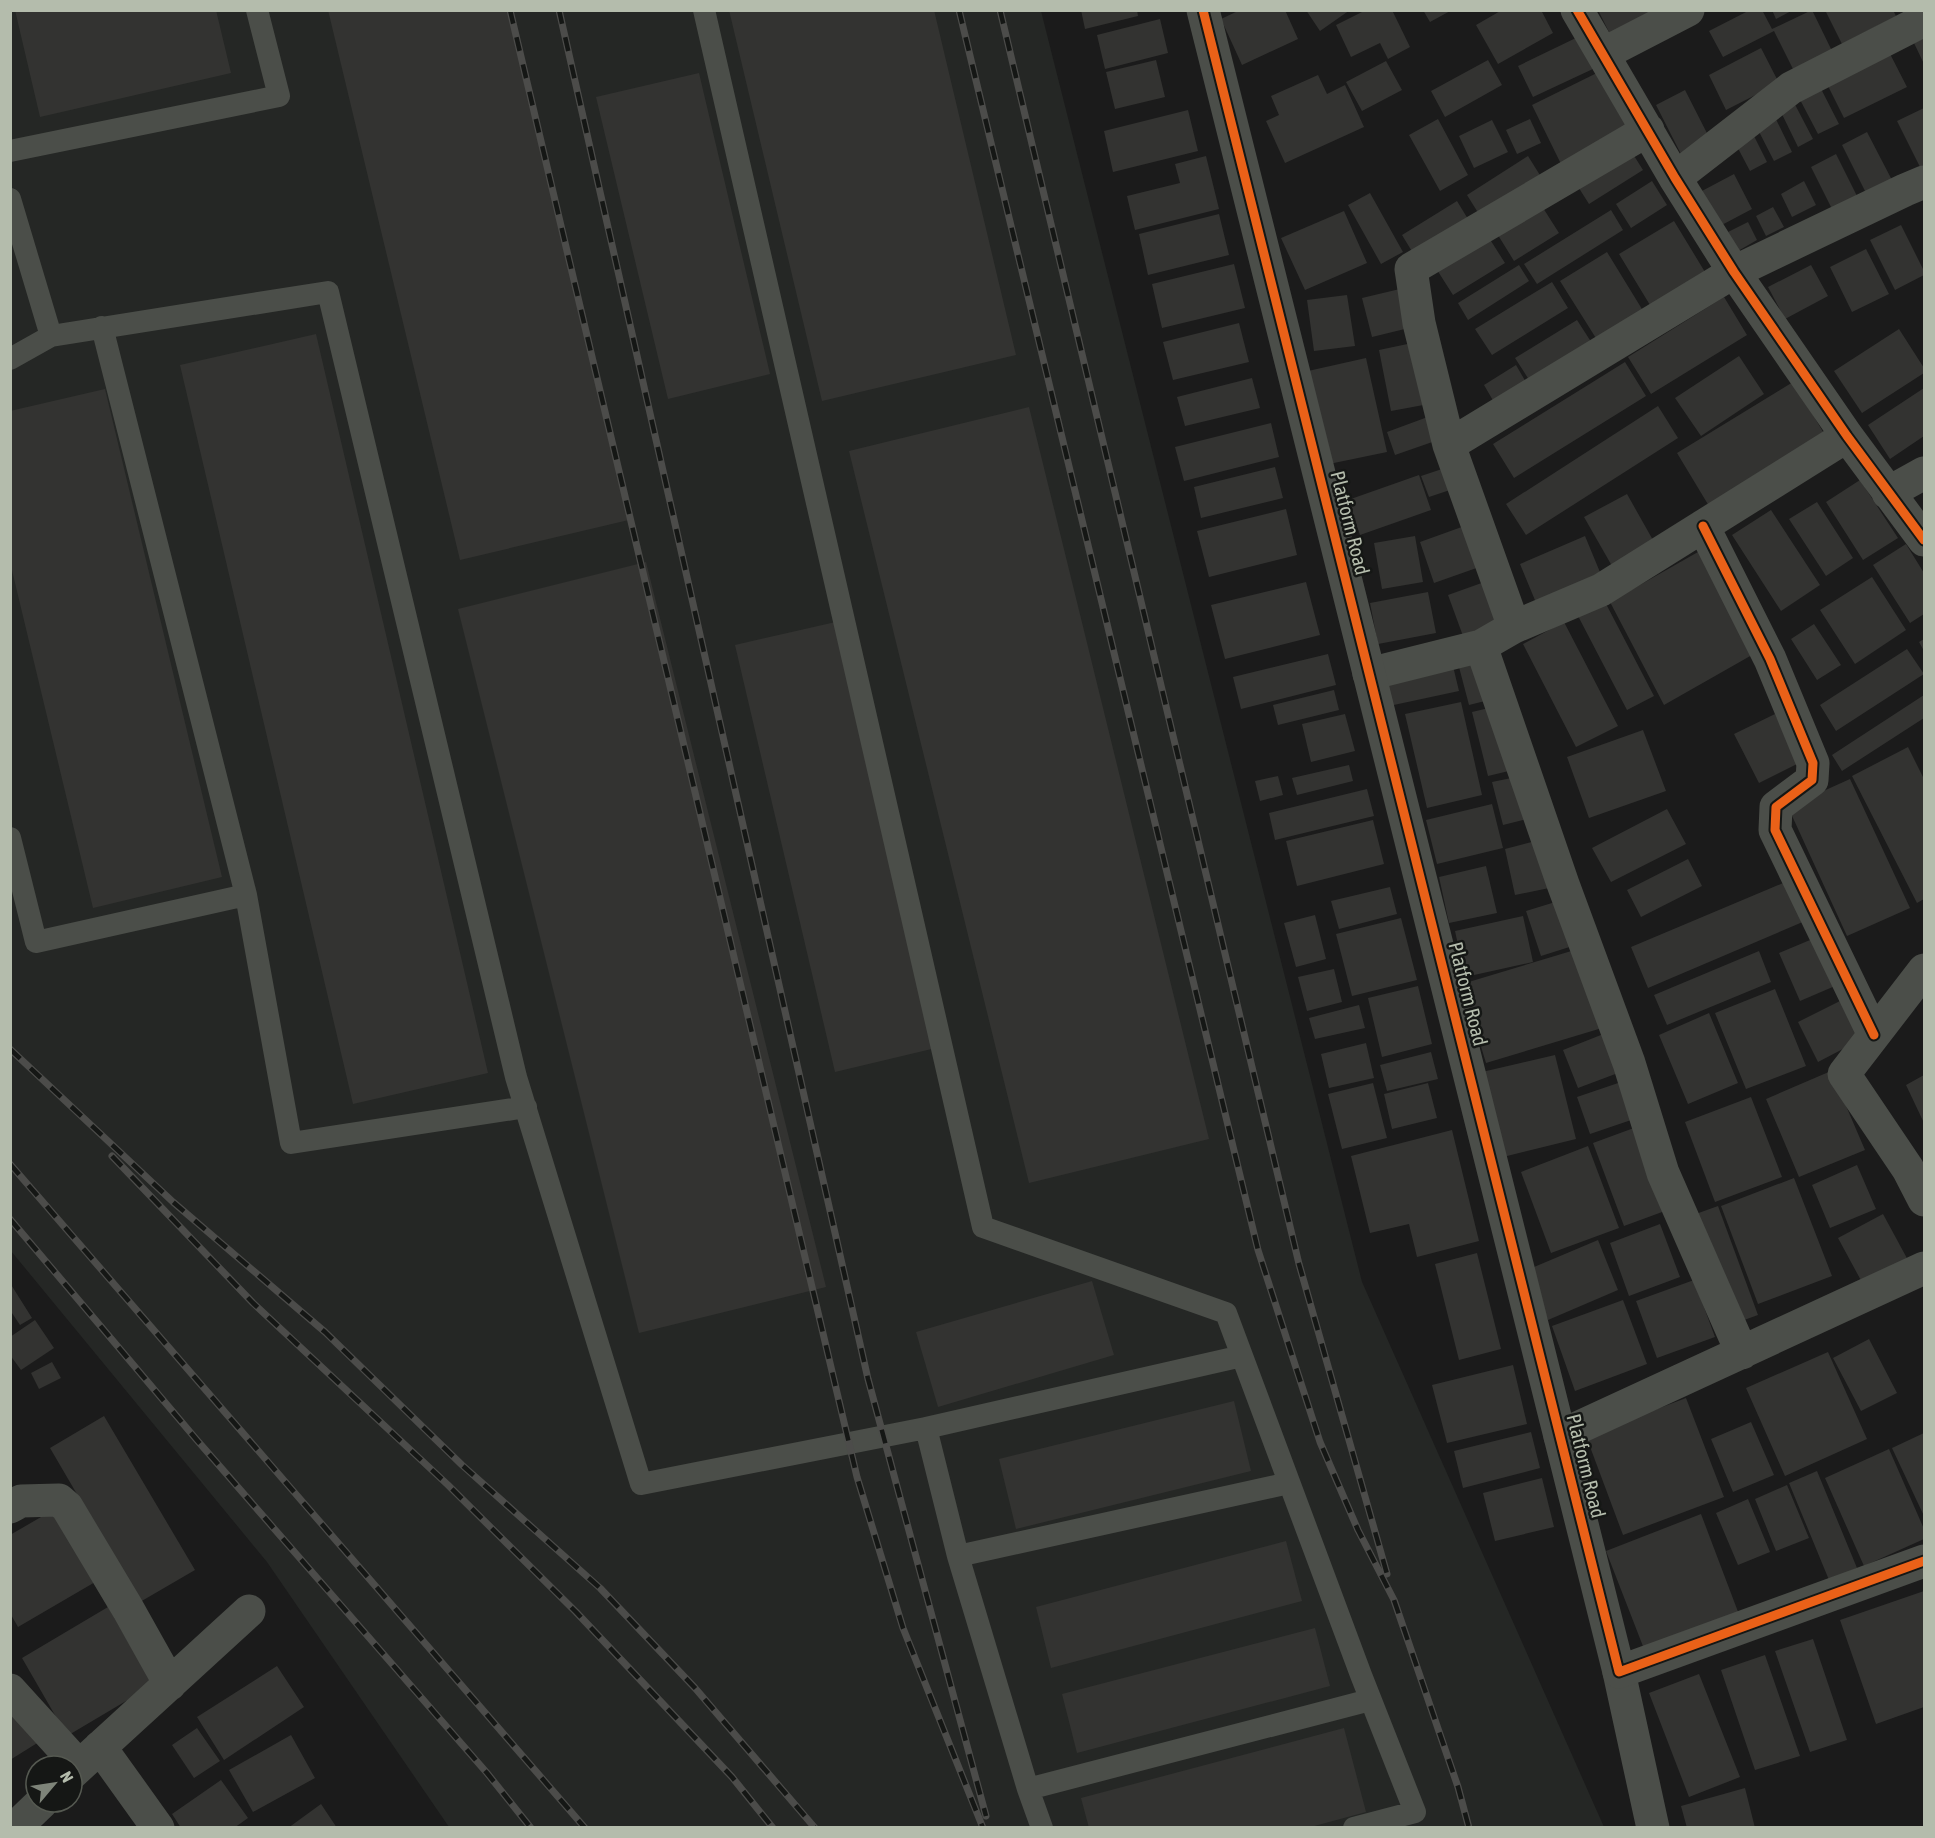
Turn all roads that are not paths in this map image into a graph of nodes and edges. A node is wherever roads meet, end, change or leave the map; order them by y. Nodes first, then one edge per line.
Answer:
1 (257, 10) edge
2 (704, 10) edge
3 (1203, 10) edge
4 (1577, 10) edge
5 (1688, 10) edge
6 (1924, 20) edge
7 (1603, 54) junction
8 (1648, 130) junction
9 (10, 151) edge
10 (1675, 178) junction
11 (1924, 182) edge
12 (10, 199) edge
13 (1734, 272) junction
14 (102, 327) junction
15 (51, 336) junction
16 (10, 359) edge
17 (1847, 436) junction
18 (1449, 445) junction
19 (1924, 473) edge
20 (1888, 493) junction
21 (1703, 526) junction
22 (1924, 540) edge
23 (1514, 627) junction
24 (1481, 646) junction
25 (1370, 674) junction
26 (10, 838) edge
27 (246, 895) junction
28 (1924, 970) edge
29 (1874, 1035) junction
30 (526, 1107) junction
31 (1924, 1200) edge
32 (1924, 1268) edge
33 (1742, 1353) junction
34 (1242, 1356) junction
35 (926, 1428) junction
36 (1560, 1436) junction
37 (1289, 1483) junction
38 (10, 1507) edge
39 (958, 1556) junction
40 (1924, 1561) edge
41 (249, 1611) dead end
42 (1619, 1672) junction
43 (170, 1684) junction
44 (10, 1690) edge
45 (1370, 1700) junction
46 (76, 1754) edge
47 (84, 1762) edge
48 (1028, 1789) junction
49 (29, 1814) edge
50 (15, 1827) edge
51 (158, 1827) edge
52 (1042, 1827) edge
53 (1354, 1827) edge
54 (1653, 1827) edge

1 - 9 lane
2 - 34 lane
3 - 25 street, Platform Road
4 - 7 street
5 - 7 street
6 - 10 street
7 - 8 street
8 - 10 street
8 - 18 street
10 - 13 street
11 - 13 street
12 - 15 lane
13 - 17 street
13 - 18 street
14 - 15 lane
14 - 27 lane
14 - 30 lane
15 - 16 lane
17 - 20 street
17 - 21 street
18 - 23 street
19 - 20 street
20 - 22 street
21 - 23 street
21 - 29 street
23 - 24 street
24 - 25 street
24 - 33 street
25 - 36 street, Platform Road
26 - 27 lane
27 - 30 lane
28 - 29 street
29 - 31 street
30 - 35 lane
32 - 33 street
33 - 36 street
34 - 35 lane
34 - 37 lane
35 - 39 lane
36 - 42 street, Platform Road
37 - 39 lane
37 - 45 lane
38 - 43 street
39 - 48 lane
40 - 42 street
41 - 43 street
42 - 54 street, Platform Road
43 - 47 street
44 - 46 street
45 - 48 lane
45 - 53 lane
47 - 51 street
48 - 52 lane
49 - 50 street

